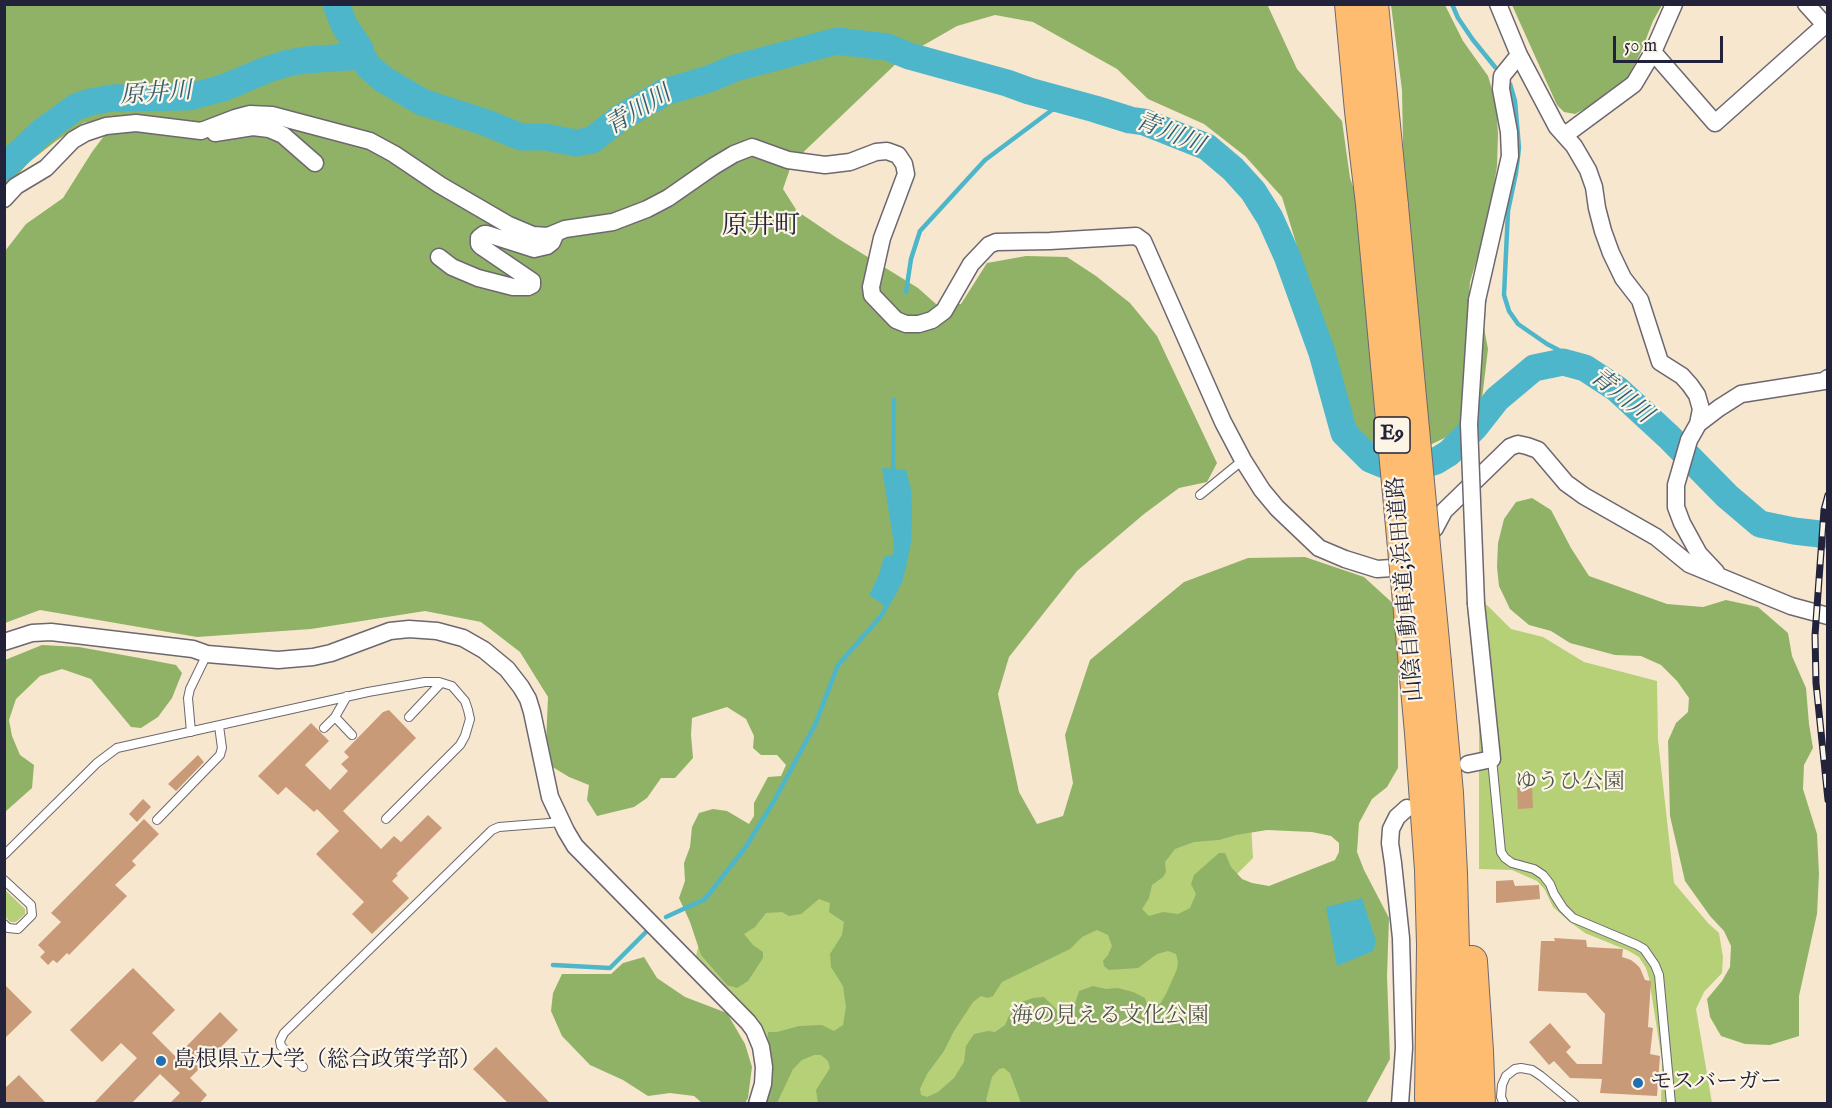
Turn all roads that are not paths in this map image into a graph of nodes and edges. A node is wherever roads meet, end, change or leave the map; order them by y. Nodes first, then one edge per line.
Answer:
1 (1340, 4) edge
2 (1350, 4) edge
3 (1373, 4) edge
4 (1498, 4) edge
5 (1674, 4) edge
6 (1806, 4) edge
7 (1653, 52) junction
8 (1519, 55) junction
9 (1360, 111) junction
10 (205, 129) junction
11 (1565, 135) junction
12 (315, 164) dead end
13 (4, 199) edge
14 (1382, 205) junction
15 (556, 233) junction
16 (439, 257) dead end
17 (1827, 378) edge
18 (1698, 424) junction
19 (1243, 460) junction
20 (1200, 495) dead end
21 (1721, 577) junction
22 (1827, 616) edge
23 (4, 642) edge
24 (207, 654) junction
25 (1429, 670) junction
26 (441, 683) junction
27 (347, 696) junction
28 (335, 717) junction
29 (409, 717) dead end
30 (219, 726) junction
31 (324, 728) dead end
32 (191, 732) junction
33 (352, 735) dead end
34 (1492, 759) junction
35 (1468, 764) dead end
36 (1407, 808) dead end
37 (386, 819) dead end
38 (157, 820) dead end
39 (561, 822) junction
40 (4, 855) edge
41 (4, 880) edge
42 (4, 924) edge
43 (1431, 1030) junction
44 (303, 1067) dead end
45 (757, 1104) edge
46 (1400, 1104) edge
47 (1415, 1104) edge
48 (1430, 1104) edge
49 (1451, 1104) edge
50 (1479, 1104) edge
51 (1504, 1104) edge
52 (1575, 1104) edge
53 (1671, 1104) edge

1 - 9 highway
2 - 9 highway, 山陰自動車道;浜田道路 / E9
3 - 14 highway, 山陰自動車道;浜田道路 / E9
4 - 8 street
5 - 7 street
6 - 7 street
7 - 11 street
8 - 11 street
8 - 34 street, bridge
9 - 14 highway, 山陰自動車道;浜田道路 / E9
10 - 12 street
10 - 13 street
10 - 15 street
11 - 18 street
14 - 25 highway, 山陰自動車道;浜田道路 / E9, bridge
15 - 16 street
15 - 19 street
17 - 18 street
18 - 21 street
19 - 20 lane
19 - 21 street
21 - 22 street
23 - 24 street
24 - 32 lane
24 - 39 street
25 - 43 highway, 山陰自動車道;浜田道路 / E9
25 - 49 highway, 山陰自動車道;浜田道路 / E9
25 - 50 highway
26 - 27 lane
26 - 29 lane
26 - 37 lane
27 - 28 lane
27 - 30 lane
28 - 31 lane
28 - 33 lane
30 - 32 lane
30 - 38 lane
32 - 40 lane
34 - 35 street
34 - 53 lane
36 - 46 street
39 - 44 lane
39 - 45 street
41 - 42 lane
43 - 47 highway
43 - 48 highway, 山陰自動車道;浜田道路 / E9
51 - 52 lane

